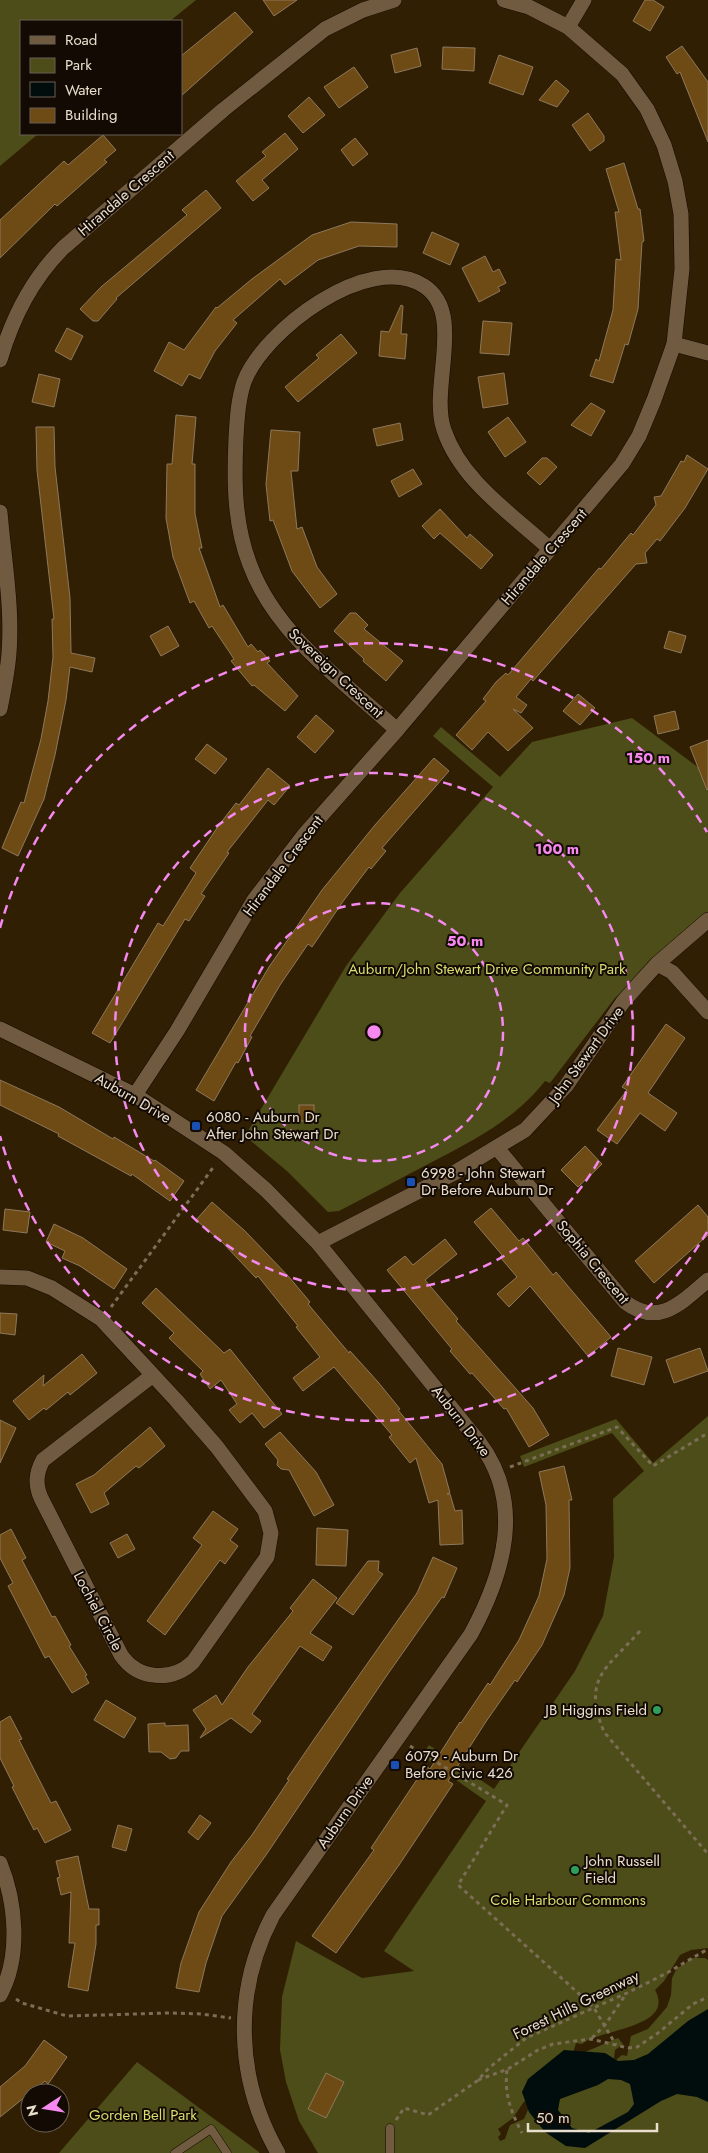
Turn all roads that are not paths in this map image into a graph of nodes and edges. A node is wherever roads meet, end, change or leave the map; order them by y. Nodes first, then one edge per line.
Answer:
1 (394, 0) edge
2 (504, 0) edge
3 (584, 0) edge
4 (568, 27) junction
5 (674, 344) junction
6 (708, 353) edge
7 (0, 360) edge
8 (0, 512) edge
9 (550, 549) junction
10 (0, 709) edge
11 (397, 730) junction
12 (708, 920) edge
13 (657, 964) junction
14 (708, 1012) edge
15 (0, 1029) edge
16 (135, 1095) junction
17 (497, 1148) junction
18 (318, 1243) junction
19 (0, 1277) edge
20 (708, 1280) edge
21 (153, 1375) junction
22 (0, 1863) edge
23 (1, 1992) edge
24 (390, 2128) road end
25 (175, 2153) edge
26 (227, 2153) edge
27 (278, 2153) edge
28 (390, 2153) edge

1 - 7 street, Hirandale Crescent
2 - 4 street, Hirandale Crescent
3 - 4 street
4 - 5 street, Hirandale Crescent
5 - 6 street
5 - 9 street, Hirandale Crescent
8 - 10 street
9 - 11 street, Hirandale Crescent
9 - 11 street, Sovereign Crescent
11 - 16 street, Hirandale Crescent
12 - 13 street, John Stewart Drive
13 - 14 street
13 - 17 street, John Stewart Drive
15 - 16 street, Auburn Drive
16 - 18 street, Auburn Drive
17 - 18 street, John Stewart Drive
17 - 20 street, Sophia Crescent
18 - 27 street, Auburn Drive
19 - 21 street, Lochiel Circle
21 - 21 street, Lochiel Circle
22 - 23 street
24 - 28 lane
25 - 26 lane

